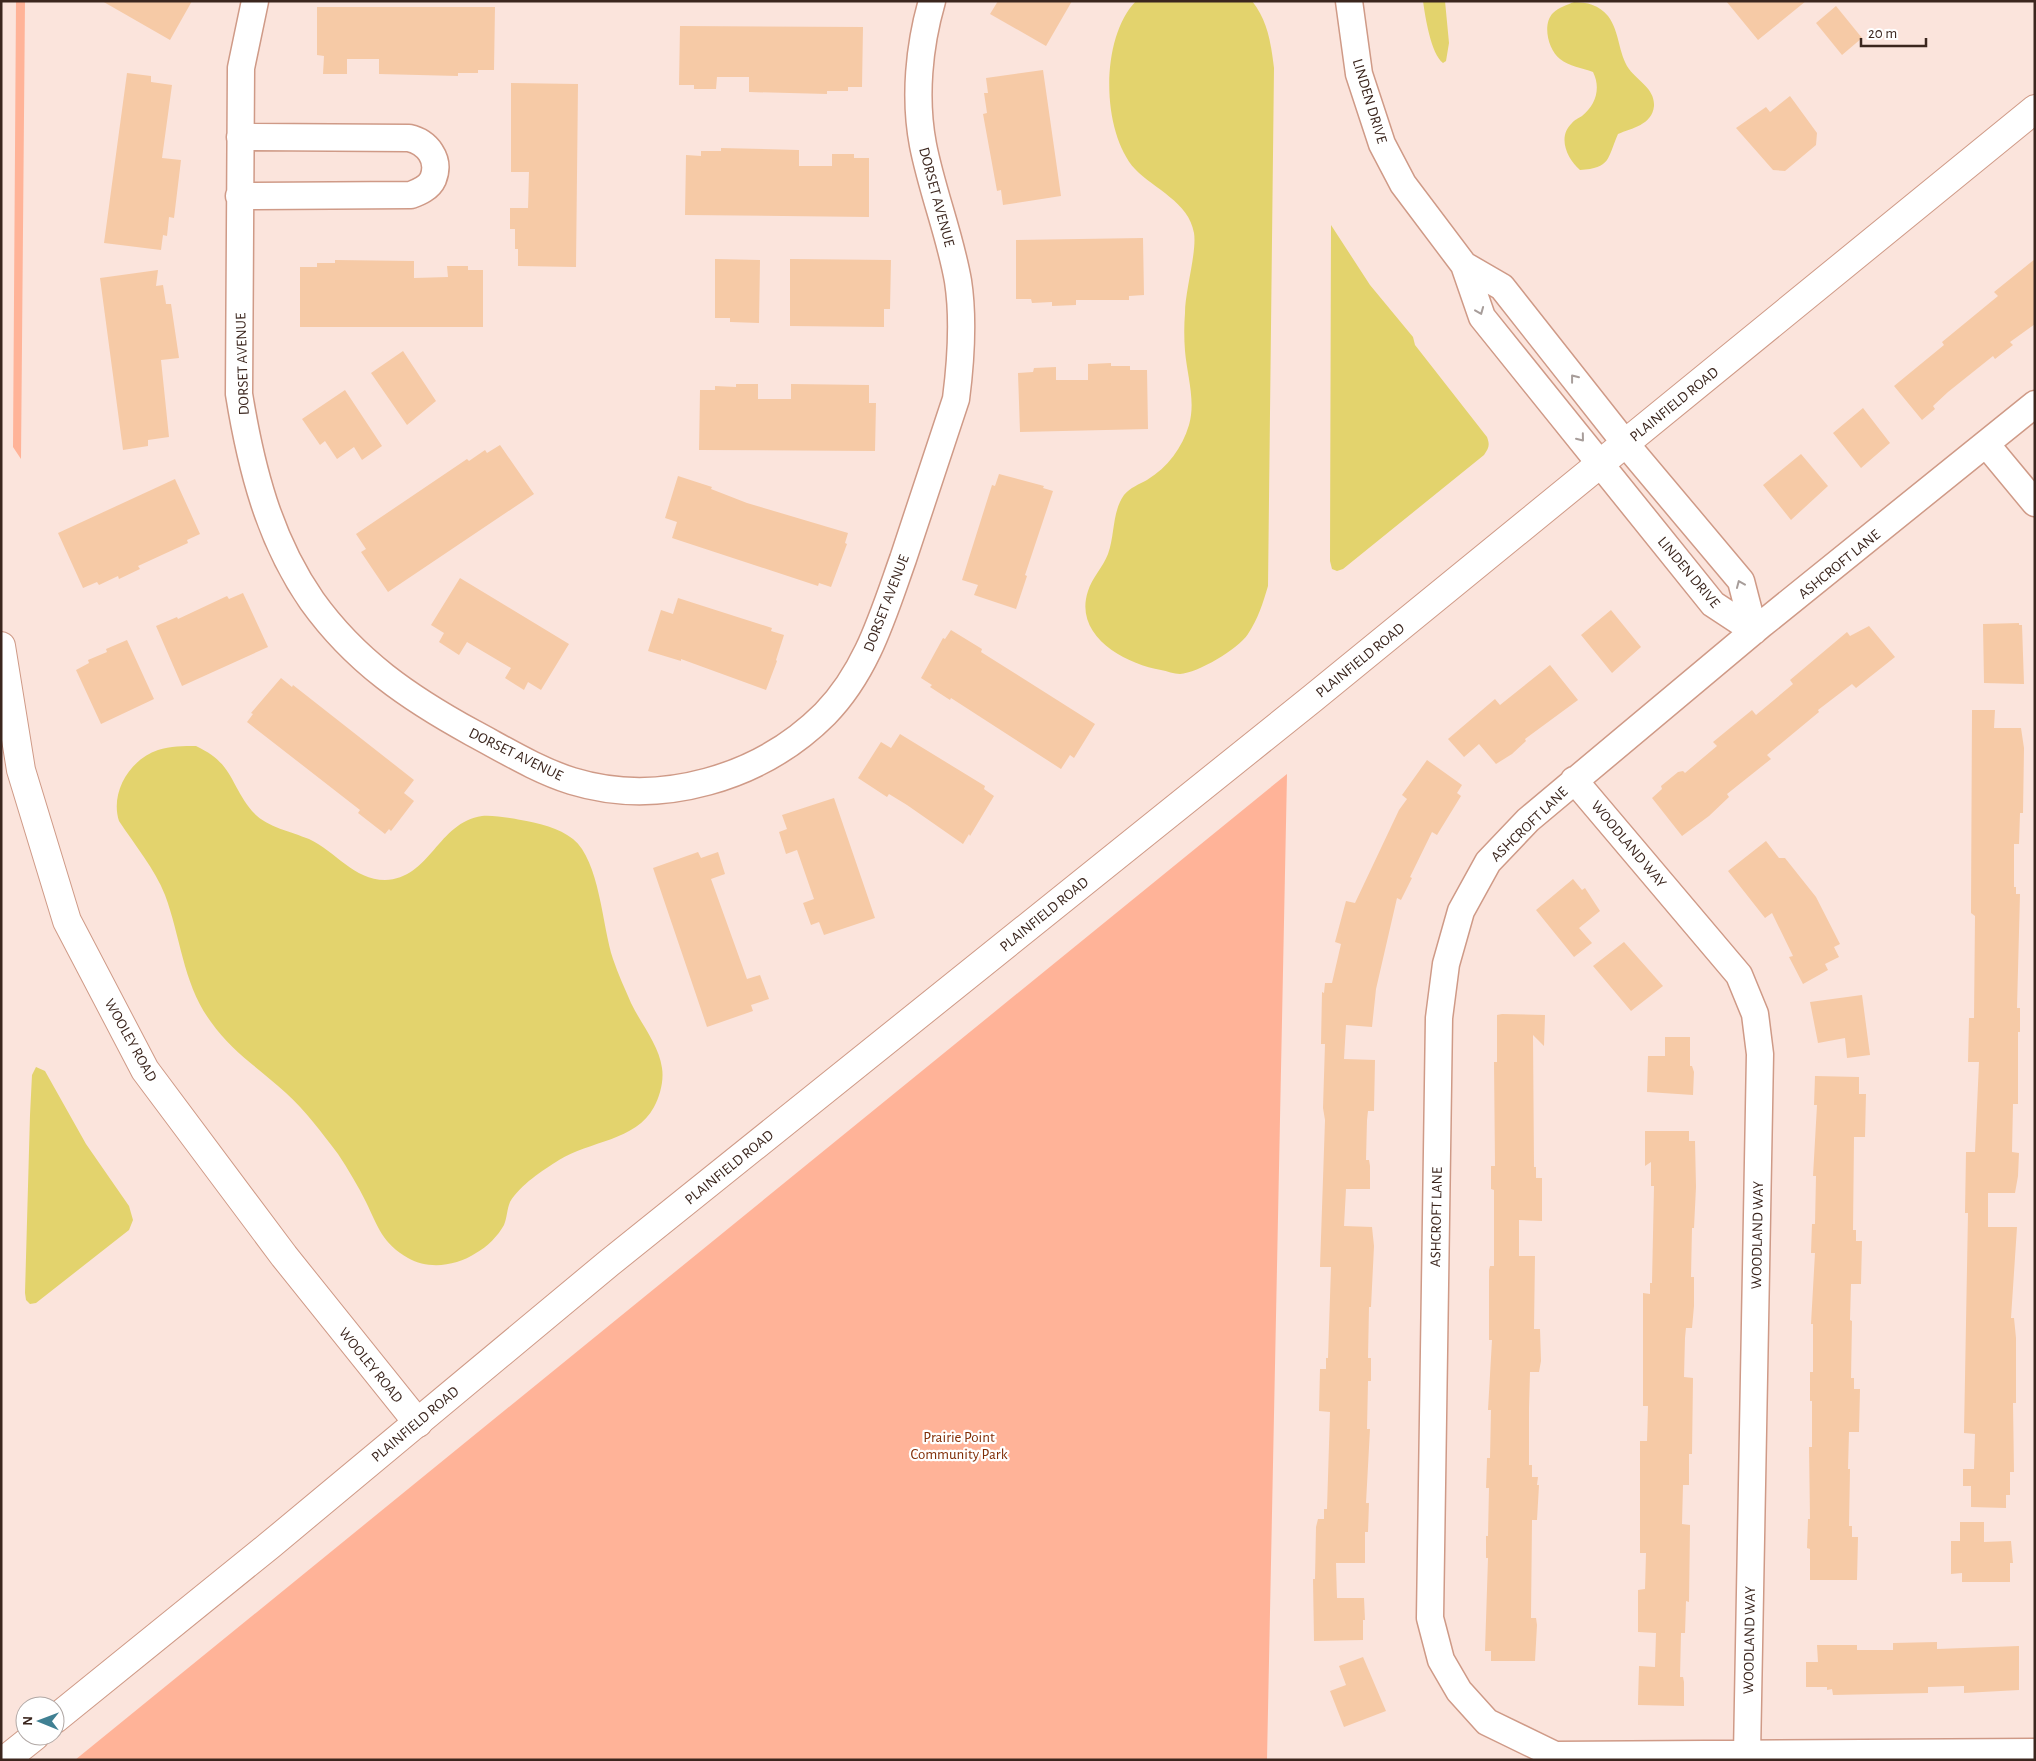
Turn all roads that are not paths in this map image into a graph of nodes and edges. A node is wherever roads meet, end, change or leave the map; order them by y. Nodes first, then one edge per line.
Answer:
1 (255, 1) edge
2 (932, 1) edge
3 (1350, 1) edge
4 (2035, 109) edge
5 (240, 137) junction
6 (239, 196) junction
7 (1464, 265) junction
8 (2035, 404) edge
9 (1626, 443) junction
10 (1986, 444) junction
11 (1601, 463) junction
12 (2035, 503) edge
13 (1754, 631) junction
14 (1, 646) edge
15 (1574, 780) junction
16 (418, 1423) junction
17 (65, 1711) edge
18 (22, 1746) edge
19 (2035, 1752) edge
20 (1747, 1754) junction
21 (5, 1760) edge

1 - 5 street, DORSET AVENUE
2 - 6 street, DORSET AVENUE
3 - 7 street, LINDEN DRIVE
4 - 9 main road, PLAINFIELD ROAD
5 - 6 street, DORSET AVENUE
5 - 6 street
9 -> 7 street, LINDEN DRIVE
7 -> 11 street, LINDEN DRIVE
8 - 10 street, ASHCROFT LANE
9 - 11 main road, PLAINFIELD ROAD
13 -> 9 street, LINDEN DRIVE
10 - 12 street
10 - 13 street, ASHCROFT LANE
11 - 13 street, LINDEN DRIVE
11 - 16 main road, PLAINFIELD ROAD
13 - 15 street, ASHCROFT LANE
14 - 16 main road, WOOLEY ROAD
15 - 20 street, WOODLAND WAY
15 - 20 street, ASHCROFT LANE
16 - 17 main road, PLAINFIELD ROAD
18 - 21 main road
19 - 20 street, ASHCROFT LANE

